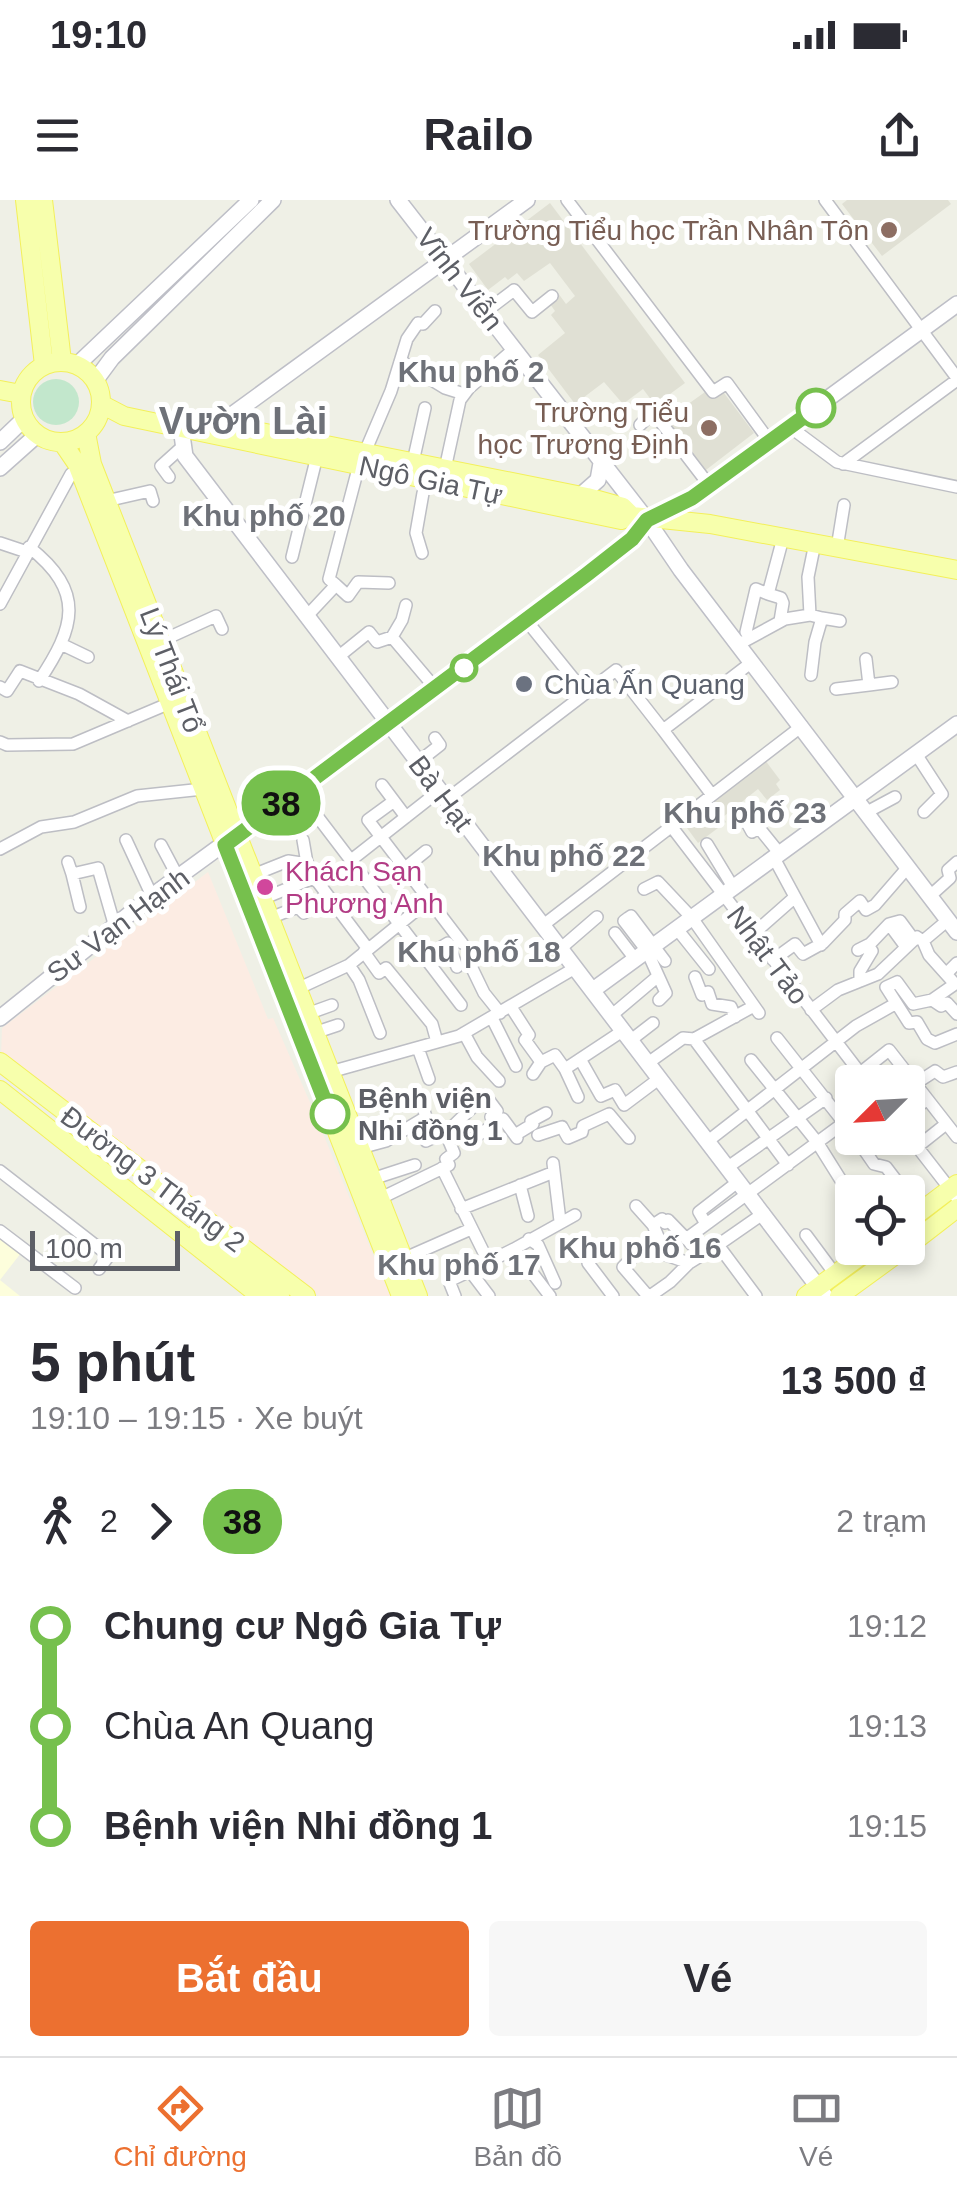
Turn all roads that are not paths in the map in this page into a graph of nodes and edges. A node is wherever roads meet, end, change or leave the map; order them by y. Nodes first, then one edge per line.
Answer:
1 (26, 200) edge
2 (43, 200) edge
3 (251, 200) edge
4 (274, 200) edge
5 (398, 200) edge
6 (527, 200) edge
7 (567, 200) edge
8 (825, 200) edge
9 (446, 261) junction
10 (552, 296) dead end
11 (957, 304) edge
12 (436, 312) dead end
13 (485, 312) junction
14 (922, 330) junction
15 (514, 349) junction
16 (401, 361) junction
17 (61, 363) junction
18 (957, 379) edge
19 (95, 381) junction
20 (0, 390) edge
21 (21, 394) junction
22 (464, 394) junction
23 (108, 406) junction
24 (425, 408) dead end
25 (24, 419) junction
26 (224, 425) junction
27 (640, 426) dead end
28 (790, 427) junction
29 (181, 428) junction
30 (86, 433) junction
31 (37, 434) junction
32 (0, 442) edge
33 (62, 442) junction
34 (770, 442) junction
35 (182, 448) junction
36 (317, 456) junction
37 (362, 459) junction
38 (413, 462) junction
39 (600, 463) junction
40 (843, 464) junction
41 (0, 468) edge
42 (445, 469) junction
43 (79, 470) junction
44 (169, 477) dead end
45 (709, 485) junction
46 (957, 487) edge
47 (422, 493) dead end
48 (581, 495) junction
49 (106, 500) junction
50 (153, 501) dead end
51 (844, 505) dead end
52 (639, 518) junction
53 (784, 538) junction
54 (0, 542) edge
55 (815, 544) junction
56 (838, 548) junction
57 (28, 550) junction
58 (422, 553) dead end
59 (292, 557) dead end
60 (957, 570) edge
61 (389, 583) dead end
62 (336, 585) junction
63 (768, 594) junction
64 (0, 604) edge
65 (406, 605) dead end
66 (306, 616) junction
67 (816, 616) junction
68 (526, 620) junction
69 (780, 621) junction
70 (840, 621) dead end
71 (222, 630) dead end
72 (392, 636) junction
73 (161, 641) junction
74 (744, 641) junction
75 (63, 645) junction
76 (338, 656) junction
77 (88, 657) dead end
78 (866, 659) dead end
79 (752, 662) junction
80 (812, 675) dead end
81 (39, 681) junction
82 (892, 682) dead end
83 (870, 685) junction
84 (0, 687) edge
85 (436, 689) junction
86 (836, 689) dead end
87 (585, 693) junction
88 (170, 703) junction
89 (128, 720) junction
90 (389, 723) junction
91 (957, 724) edge
92 (802, 726) junction
93 (663, 730) junction
94 (435, 738) dead end
95 (0, 742) edge
96 (916, 754) junction
97 (417, 762) junction
98 (382, 785) dead end
99 (203, 789) junction
100 (298, 791) junction
101 (712, 795) junction
102 (443, 796) junction
103 (895, 797) dead end
104 (856, 798) junction
105 (394, 800) junction
106 (741, 812) dead end
107 (867, 812) junction
108 (924, 812) dead end
109 (406, 817) junction
110 (671, 826) junction
111 (380, 838) junction
112 (126, 840) dead end
113 (231, 840) junction
114 (304, 840) dead end
115 (707, 844) dead end
116 (161, 845) dead end
117 (0, 849) edge
118 (426, 850) dead end
119 (777, 856) junction
120 (350, 861) junction
121 (957, 862) edge
122 (308, 864) junction
123 (908, 866) junction
124 (404, 868) junction
125 (252, 874) junction
126 (178, 877) junction
127 (316, 877) junction
128 (644, 889) dead end
129 (728, 891) junction
130 (327, 895) junction
131 (152, 896) junction
132 (930, 896) junction
133 (795, 898) junction
134 (262, 899) junction
135 (429, 900) junction
136 (80, 907) dead end
137 (270, 918) junction
138 (598, 918) dead end
139 (628, 918) dead end
140 (692, 918) junction
141 (953, 924) edge
142 (399, 926) junction
143 (542, 926) junction
144 (115, 927) junction
145 (677, 929) junction
146 (616, 933) dead end
147 (753, 934) junction
148 (462, 943) dead end
149 (914, 943) junction
150 (821, 944) junction
151 (560, 949) junction
152 (366, 951) junction
153 (646, 952) junction
154 (423, 958) junction
155 (773, 960) junction
156 (665, 961) dead end
157 (957, 963) edge
158 (349, 964) junction
159 (715, 966) junction
160 (575, 968) junction
161 (946, 974) junction
162 (657, 977) junction
163 (860, 981) junction
164 (297, 988) junction
165 (593, 990) junction
166 (659, 1000) dead end
167 (932, 1000) junction
168 (895, 1004) junction
169 (332, 1005) dead end
170 (460, 1005) dead end
171 (811, 1010) junction
172 (501, 1013) junction
173 (307, 1014) junction
174 (957, 1014) edge
175 (612, 1015) junction
176 (735, 1017) junction
177 (0, 1018) edge
178 (653, 1023) dead end
179 (338, 1025) dead end
180 (314, 1033) junction
181 (380, 1033) dead end
182 (464, 1033) junction
183 (957, 1034) edge
184 (628, 1035) junction
185 (778, 1038) dead end
186 (694, 1039) junction
187 (437, 1042) junction
188 (836, 1043) junction
189 (418, 1048) junction
190 (580, 1059) junction
191 (751, 1060) dead end
192 (541, 1062) junction
193 (648, 1062) junction
194 (853, 1065) edge
195 (875, 1065) edge
196 (898, 1065) edge
197 (516, 1066) dead end
198 (802, 1068) junction
199 (564, 1070) junction
200 (330, 1072) junction
201 (957, 1072) edge
202 (533, 1074) dead end
203 (925, 1074) edge
204 (2, 1076) edge
205 (660, 1078) junction
206 (429, 1079) dead end
207 (499, 1082) dead end
208 (775, 1090) junction
209 (578, 1097) dead end
210 (826, 1098) junction
211 (927, 1099) edge
212 (421, 1101) dead end
213 (835, 1110) edge
214 (745, 1112) junction
215 (546, 1113) dead end
216 (797, 1117) junction
217 (416, 1123) junction
218 (496, 1124) junction
219 (946, 1124) junction
220 (534, 1127) junction
221 (835, 1136) edge
222 (446, 1137) junction
223 (957, 1137) edge
224 (629, 1138) dead end
225 (767, 1140) junction
226 (708, 1141) junction
227 (925, 1141) edge
228 (817, 1142) junction
229 (98, 1150) junction
230 (356, 1153) junction
231 (868, 1155) edge
232 (924, 1155) edge
233 (415, 1165) dead end
234 (788, 1165) junction
235 (442, 1168) junction
236 (728, 1168) junction
237 (0, 1171) edge
238 (838, 1175) edge
239 (892, 1175) edge
240 (372, 1179) junction
241 (520, 1185) junction
242 (744, 1187) junction
243 (955, 1191) edge
244 (379, 1199) junction
245 (636, 1206) dead end
246 (957, 1208) edge
247 (461, 1209) junction
248 (925, 1209) edge
249 (764, 1214) junction
250 (576, 1215) dead end
251 (528, 1216) dead end
252 (560, 1222) junction
253 (653, 1225) junction
254 (471, 1230) junction
255 (0, 1231) edge
256 (925, 1232) edge
257 (682, 1235) junction
258 (806, 1235) dead end
259 (528, 1239) junction
260 (658, 1240) junction
261 (718, 1245) junction
262 (514, 1249) junction
263 (646, 1249) dead end
264 (701, 1254) junction
265 (632, 1258) dead end
266 (403, 1259) junction
267 (588, 1263) dead end
268 (689, 1263) junction
269 (847, 1265) edge
270 (881, 1265) edge
271 (99, 1268) dead end
272 (835, 1274) junction
273 (273, 1275) junction
274 (670, 1282) junction
275 (75, 1288) dead end
276 (552, 1290) edge
277 (816, 1293) edge
278 (260, 1296) edge
279 (280, 1296) edge
280 (296, 1296) edge
281 (306, 1296) edge
282 (401, 1296) edge
283 (418, 1296) edge
284 (456, 1296) edge
285 (490, 1296) edge
286 (613, 1296) edge
287 (648, 1296) edge
288 (681, 1296) edge
289 (756, 1296) edge
290 (840, 1296) edge

1 - 17 main road
2 - 17 main road
3 - 17 street
4 - 19 street
5 - 9 street, Vĩnh Viễn
6 - 9 street
7 - 34 street
8 - 14 street
9 - 13 street, Vĩnh Viễn
9 - 26 street
10 - 13 street
11 - 14 street, Sư Vạn Hạnh
12 - 16 street
13 - 15 street, Vĩnh Viễn
14 - 18 street
14 - 28 street, Sư Vạn Hạnh
15 - 22 street
15 - 39 street, Vĩnh Viễn
16 - 22 street
16 - 37 street
17 - 19 main road
17 - 21 main road
18 - 40 street
19 - 23 main road
20 - 21 main road
21 - 25 main road
22 - 42 street
23 - 26 main road, Ngô Gia Tự
23 - 29 main road, Ngô Gia Tự
23 - 30 main road
24 - 38 street
25 - 31 main road
25 - 32 street
26 - 37 main road, Ngô Gia Tự
27 - 45 street
28 - 34 street, Sư Vạn Hạnh
28 - 40 street
29 - 35 street
29 - 36 main road, Ngô Gia Tự
30 - 33 main road
30 - 49 main road, Lý Thái Tổ
31 - 33 main road
31 - 41 street
33 - 43 main road, Lý Thái Tổ
34 - 45 street, Sư Vạn Hạnh
35 - 44 street
35 - 66 street, Bà Hạt
36 - 37 main road, Ngô Gia Tự
36 - 59 street
37 - 38 main road, Ngô Gia Tự
37 - 52 main road, Ngô Gia Tự
37 - 62 street
38 - 42 main road, Ngô Gia Tự
39 - 48 street
39 - 52 street, Vĩnh Viễn
40 - 46 street
42 - 48 main road, Ngô Gia Tự
43 - 57 street
43 - 88 main road, Lý Thái Tổ
45 - 52 street, Sư Vạn Hạnh
47 - 58 street
48 - 52 main road, Ngô Gia Tự
49 - 50 street
49 - 73 main road, Lý Thái Tổ
51 - 56 street
52 - 53 main road, Ngô Gia Tự
52 - 68 street, Sư Vạn Hạnh
52 - 74 street, Vĩnh Viễn
53 - 55 main road, Ngô Gia Tự
53 - 63 street
54 - 57 street
55 - 56 main road, Ngô Gia Tự
55 - 67 street
56 - 60 main road, Ngô Gia Tự
57 - 64 street
57 - 75 street
61 - 62 street
62 - 66 street
63 - 69 street
63 - 74 street
65 - 72 street
66 - 76 street, Bà Hạt
67 - 69 street
67 - 70 street
67 - 80 street
68 - 85 street, Sư Vạn Hạnh
68 - 87 street
69 - 74 street
71 - 73 street
72 - 76 street
72 - 85 street
73 - 113 main road, Lý Thái Tổ
74 - 79 street, Vĩnh Viễn
75 - 77 street
75 - 81 street
76 - 90 street, Bà Hạt
78 - 83 street
79 - 92 street, Vĩnh Viễn
79 - 93 street
81 - 84 street
81 - 89 street
82 - 83 street
83 - 86 street
85 - 90 street, Sư Vạn Hạnh
87 - 93 street
87 - 102 street
88 - 89 street
88 - 99 main road, Lý Thái Tổ
89 - 95 street
90 - 97 street, Bà Hạt
90 - 100 street, Sư Vạn Hạnh
91 - 96 street
92 - 101 street
92 - 104 street, Vĩnh Viễn
93 - 101 street
94 - 97 street
96 - 104 street
96 - 108 street
97 - 102 street, Bà Hạt
98 - 105 street
99 - 113 main road, Lý Thái Tổ
99 - 117 street
100 - 113 street, Sư Vạn Hạnh
100 - 120 street
101 - 110 street
102 - 109 street
102 - 143 street, Bà Hạt
103 - 107 street
104 - 107 street, Vĩnh Viễn
104 - 119 street
105 - 109 street
105 - 111 street
106 - 119 street
107 - 123 street, Vĩnh Viễn
109 - 111 street
110 - 129 street, Nhật Tảo
110 - 143 street
111 - 120 street
111 - 124 street
112 - 131 street
113 - 125 main road, Lý Thái Tổ
113 - 126 street, Sư Vạn Hạnh
113 - 230 main road, Lý Thái Tổ
114 - 122 street
115 - 129 street
116 - 126 street
118 - 124 street
119 - 129 street
119 - 133 street
120 - 142 street
121 - 132 street
122 - 125 street
122 - 127 street
123 - 132 street, Vĩnh Viễn
123 - 150 street
124 - 135 street
125 - 134 main road, Lý Thái Tổ
126 - 131 street, Sư Vạn Hạnh
127 - 130 street
127 - 134 street
128 - 140 street
129 - 140 street
129 - 147 street, Nhật Tảo
130 - 137 street
130 - 152 street
131 - 144 street, Sư Vạn Hạnh
132 - 141 street, Vĩnh Viễn
133 - 147 street
133 - 150 street
134 - 137 main road, Lý Thái Tổ
135 - 142 street
135 - 148 street
136 - 144 street
137 - 164 main road, Lý Thái Tổ
138 - 151 street
139 - 153 street
140 - 145 street
140 - 159 street
141 - 149 street
142 - 152 street
142 - 154 street
143 - 151 street, Bà Hạt
144 - 177 street, Sư Vạn Hạnh
145 - 153 street
145 - 159 street
146 - 153 street
147 - 155 street, Nhật Tảo
149 - 161 street
149 - 163 street
149 - 163 street
150 - 155 street
151 - 160 street, Bà Hạt
152 - 158 street
152 - 187 street
153 - 156 street
153 - 162 street
153 - 165 street
154 - 170 street
154 - 172 street
155 - 171 street, Nhật Tảo
157 - 161 street
158 - 164 street
158 - 181 street
159 - 176 street
159 - 176 street
160 - 165 street, Bà Hạt
160 - 172 street
161 - 167 street
162 - 166 street
162 - 175 street
163 - 171 street
164 - 173 main road, Lý Thái Tổ
165 - 175 street, Bà Hạt
167 - 168 street
167 - 174 street
168 - 183 street
168 - 188 street
169 - 173 street
171 - 188 street, Nhật Tảo
172 - 182 street
172 - 192 street
172 - 197 street
173 - 180 main road, Lý Thái Tổ
175 - 184 street, Bà Hạt
176 - 186 street
178 - 184 street
179 - 180 street
180 - 200 main road, Lý Thái Tổ
182 - 187 street
182 - 207 street
184 - 190 street
184 - 193 street, Bà Hạt
185 - 198 street
186 - 193 street
186 - 214 street
187 - 189 street
188 - 194 street, Nhật Tảo
188 - 198 street
189 - 200 street
189 - 206 street
190 - 199 street
190 - 205 street
191 - 208 street
192 - 199 street
192 - 202 street
193 - 205 street, Bà Hạt
195 - 196 street
198 - 208 street
198 - 210 street
199 - 209 street
200 - 230 main road, Lý Thái Tổ
201 - 203 street
204 - 229 main road, Đường 3 Tháng 2
204 - 229 main road, Đường 3 Tháng 2
205 - 226 street, Bà Hạt
208 - 214 street
208 - 216 street
210 - 213 street
210 - 216 street
211 - 219 street
212 - 217 street
214 - 225 street
214 - 226 street
215 - 220 street
216 - 225 street
216 - 228 street
217 - 222 street
217 - 230 street
218 - 220 street
218 - 222 street
218 - 222 street
219 - 223 street
219 - 227 street
220 - 224 street
221 - 228 street
222 - 235 street
225 - 234 street
225 - 236 street
226 - 236 street, Bà Hạt
228 - 234 street
228 - 238 street
229 - 273 main road, Đường 3 Tháng 2
229 - 278 main road, Đường 3 Tháng 2
229 - 279 main road, Đường 3 Tháng 2
230 - 240 main road, Lý Thái Tổ
230 - 282 main road, Lý Thái Tổ
231 - 239 street
232 - 243 street
233 - 240 street
234 - 242 street
235 - 244 street
235 - 247 street
236 - 242 street, Bà Hạt
237 - 271 street
240 - 244 main road, Lý Thái Tổ
241 - 247 street
241 - 251 street
241 - 252 street
242 - 249 street, Bà Hạt
242 - 257 street
243 - 248 main road
244 - 266 main road, Lý Thái Tổ
245 - 253 street
246 - 256 main road
247 - 254 street
249 - 261 street
249 - 277 street, Bà Hạt
250 - 252 street
252 - 259 street
253 - 257 street
253 - 260 street
254 - 262 street
254 - 266 street
255 - 275 street
257 - 264 street
258 - 272 street
259 - 262 street
259 - 276 street
260 - 263 street
260 - 268 street
261 - 264 street
261 - 289 street
262 - 276 street
264 - 268 street
265 - 287 street
266 - 283 main road, Lý Thái Tổ
267 - 286 street
268 - 274 street
269 - 272 main road
270 - 290 main road
272 - 277 main road
273 - 280 main road, Đường 3 Tháng 2
273 - 281 main road, Đường 3 Tháng 2
274 - 287 street
274 - 288 street
284 - 285 street

